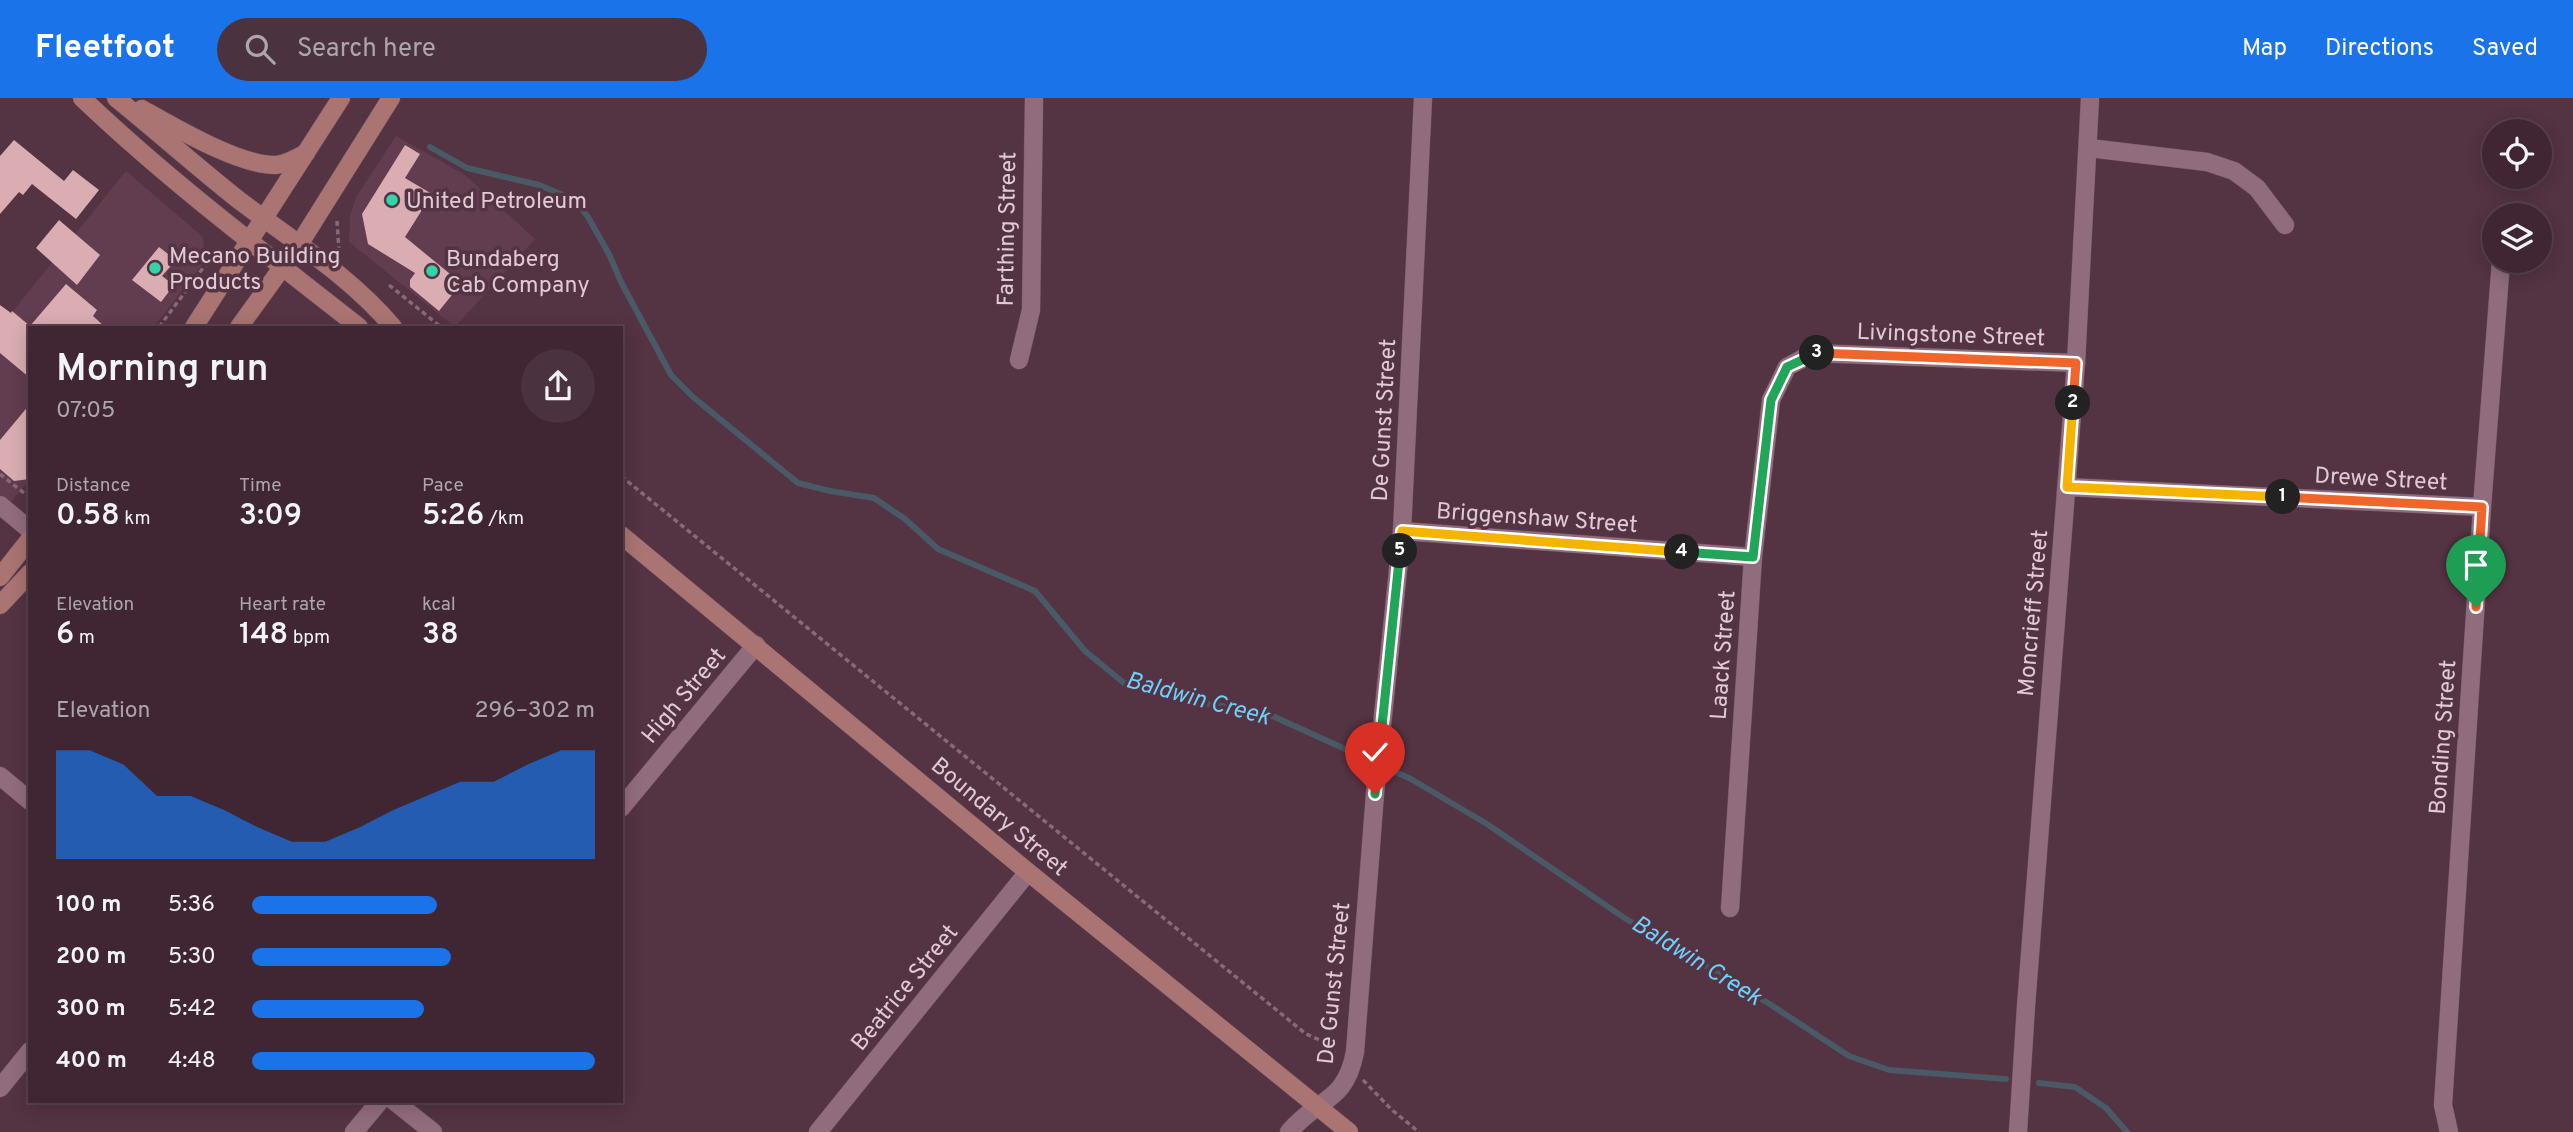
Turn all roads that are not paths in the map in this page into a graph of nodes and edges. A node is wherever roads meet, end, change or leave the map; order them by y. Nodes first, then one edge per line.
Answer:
1 (82, 98) edge
2 (116, 98) edge
3 (123, 98) edge
4 (341, 98) edge
5 (391, 98) edge
6 (1034, 98) edge
7 (1423, 98) edge
8 (2091, 98) edge
9 (2089, 148) junction
10 (306, 153) junction
11 (265, 218) junction
12 (2285, 225) dead end
13 (250, 242) junction
14 (300, 243) junction
15 (283, 267) junction
16 (2500, 273) edge
17 (195, 326) edge
18 (240, 326) edge
19 (358, 326) edge
20 (392, 326) edge
21 (1019, 360) dead end
22 (2076, 363) junction
23 (1787, 367) joint
24 (2067, 487) junction
25 (0, 505) edge
26 (2482, 507) junction
27 (28, 528) edge
28 (1402, 531) junction
29 (623, 537) edge
30 (28, 542) edge
31 (1753, 557) junction
32 (28, 575) edge
33 (0, 577) edge
34 (0, 605) edge
35 (756, 645) junction
36 (0, 776) edge
37 (28, 799) edge
38 (623, 806) edge
39 (1028, 872) junction
40 (1730, 908) dead end
41 (28, 1054) edge
42 (0, 1088) edge
43 (378, 1103) edge
44 (397, 1103) edge
45 (1318, 1106) junction
46 (354, 1132) edge
47 (433, 1132) edge
48 (818, 1132) edge
49 (1289, 1132) edge
50 (1349, 1132) edge
51 (2018, 1132) edge
52 (2449, 1132) edge

1 - 13 street
2 - 11 street
3 - 10 street
4 - 10 street
5 - 14 street
6 - 21 street, Farthing Street
7 - 28 street, De Gunst Street
8 - 9 street, Moncrieff Street
9 - 12 street
9 - 22 street, Moncrieff Street
10 - 11 street
11 - 13 street
11 - 14 street
13 - 15 street
13 - 17 street
14 - 15 street
14 - 20 street
15 - 18 street
15 - 19 street
16 - 26 street, Bonding Street
22 - 23 street, Livingstone Street
22 - 24 street, Moncrieff Street
23 - 31 street, Laack Street
24 - 26 street, Drewe Street
24 - 51 street, Moncrieff Street
25 - 27 street
26 - 52 street, Bonding Street
28 - 31 street, Briggenshaw Street
28 - 45 street, De Gunst Street
29 - 35 street, Boundary Street
30 - 33 street
31 - 40 street, Laack Street
32 - 34 street
35 - 38 street, High Street
35 - 39 street, Boundary Street
36 - 37 street
39 - 45 street, Boundary Street
39 - 48 street, Beatrice Street
41 - 42 street
43 - 46 street
44 - 47 street
45 - 49 street, De Gunst Street
45 - 50 street, Boundary Street

